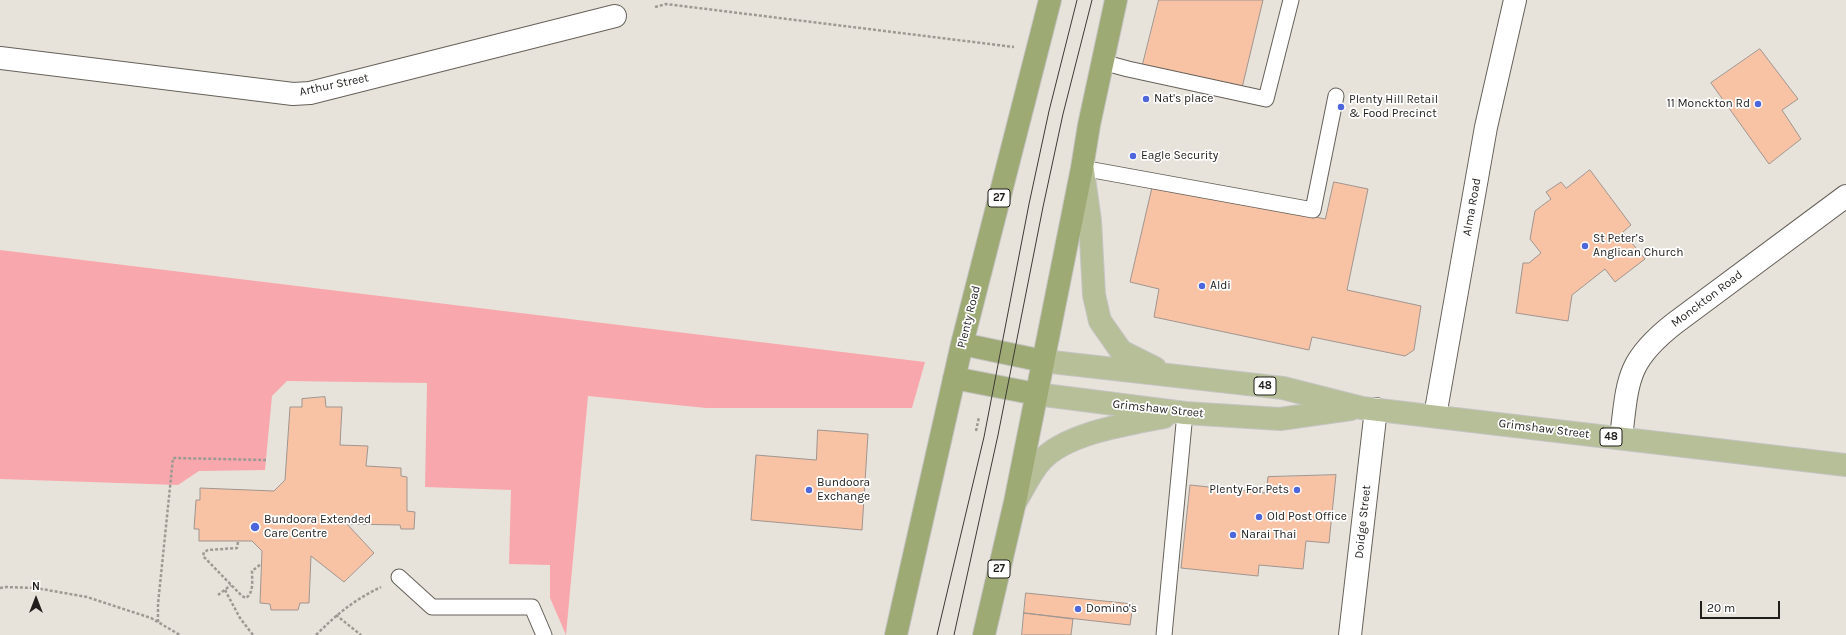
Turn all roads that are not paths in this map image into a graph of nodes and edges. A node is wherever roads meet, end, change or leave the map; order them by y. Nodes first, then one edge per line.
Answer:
1 (1050, 0) edge
2 (1116, 0) edge
3 (1291, 0) edge
4 (1515, 0) edge
5 (615, 16) dead end
6 (0, 58) edge
7 (1102, 62) junction
8 (1336, 96) dead end
9 (1082, 168) junction
10 (1846, 196) edge
11 (962, 344) junction
12 (1043, 361) junction
13 (1166, 374) junction
14 (954, 378) junction
15 (1036, 394) junction
16 (1369, 408) junction
17 (1185, 413) junction
18 (1435, 416) junction
19 (1621, 438) junction
20 (1846, 465) edge
21 (1014, 502) junction
22 (399, 577) road end
23 (544, 635) edge
24 (896, 635) edge
25 (984, 635) edge
26 (1164, 635) edge
27 (1350, 635) edge

1 - 11 highway, Plenty Road / 27
2 - 7 highway, 27
3 - 7 lane
4 - 18 street, Alma Road
5 - 6 street, Arthur Street
7 - 9 highway, 27
8 - 9 lane
9 - 12 highway, 27
9 - 13 main road
10 - 19 street, Monckton Road
11 - 12 highway, Grimshaw Street / 48
11 - 14 highway, Plenty Road / 27
12 - 13 main road, Grimshaw Street / 48
12 - 15 highway, 27
13 - 16 main road, Grimshaw Street / 48
14 - 15 highway, Grimshaw Street / 48
14 - 24 highway, Plenty Road / 27
15 - 17 main road, Grimshaw Street / 48
15 - 21 highway, 27
16 - 17 main road, Grimshaw Street / 48
16 - 18 main road, Grimshaw Street / 48
16 - 27 street, Doidge Street
17 - 21 main road
17 - 26 lane
18 - 19 main road, Grimshaw Street / 48
19 - 20 main road, Grimshaw Street / 48
21 - 25 highway, 27
22 - 23 lane

